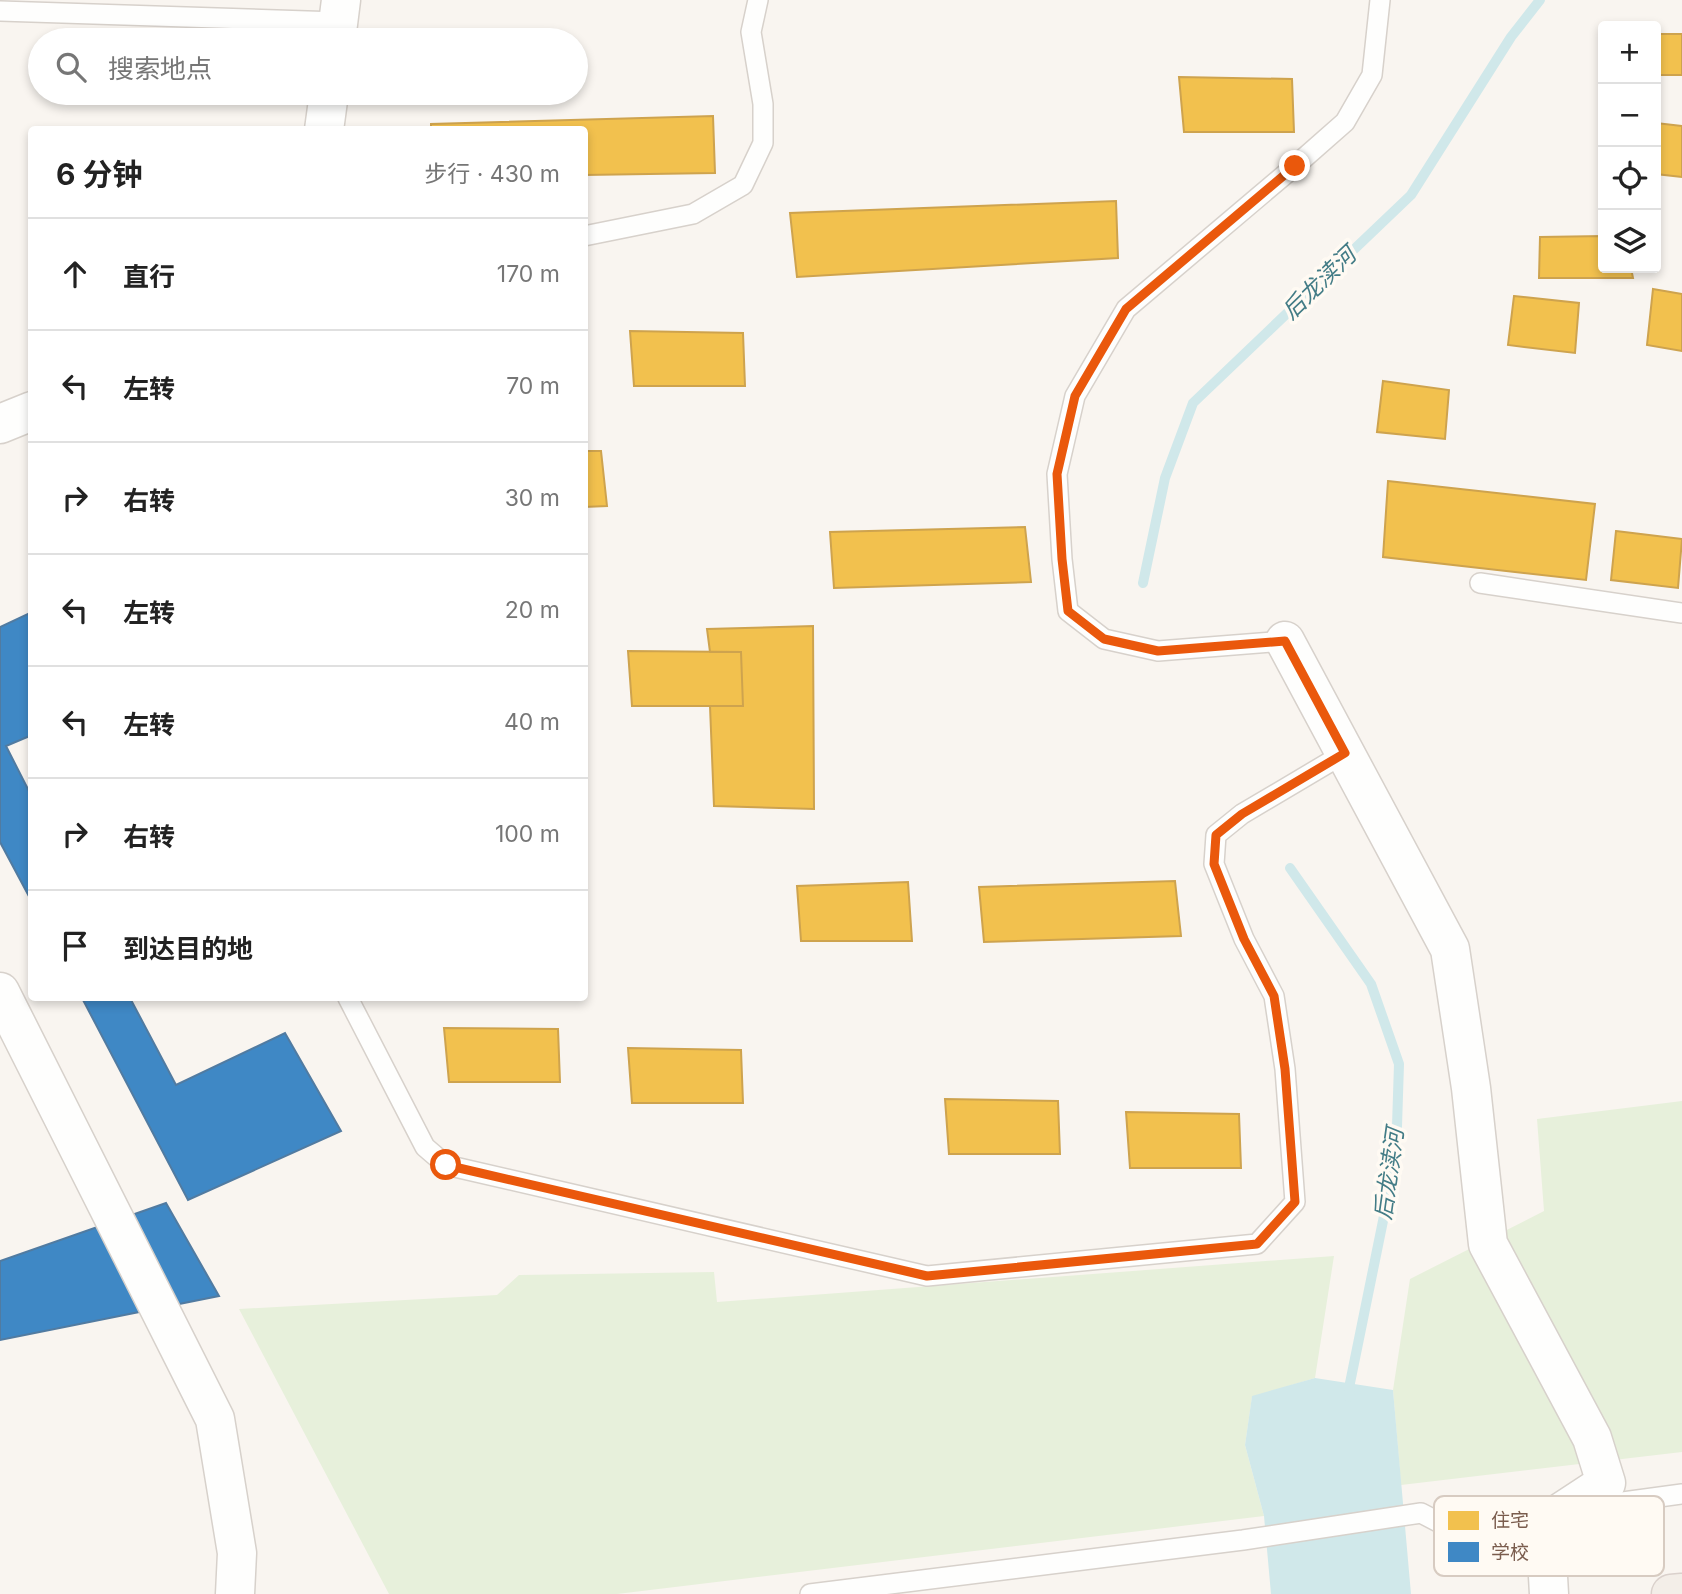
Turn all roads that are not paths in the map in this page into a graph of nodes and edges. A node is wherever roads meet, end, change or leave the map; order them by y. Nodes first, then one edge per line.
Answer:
1 (758, 0) edge
2 (1380, 0) edge
3 (0, 12) edge
4 (338, 21) edge
5 (327, 105) edge
6 (325, 126) edge
7 (588, 235) edge
8 (28, 413) edge
9 (0, 424) edge
10 (1480, 583) dead end
11 (1682, 613) edge
12 (1285, 641) joint
13 (1345, 753) junction
14 (0, 992) edge
15 (350, 1001) edge
16 (1682, 1494) edge
17 (1586, 1496) edge
18 (1664, 1496) edge
19 (1434, 1520) edge
20 (1548, 1576) edge
21 (1682, 1593) edge
22 (235, 1594) edge
23 (810, 1594) edge
24 (1549, 1594) edge
25 (1671, 1594) edge

1 - 7 lane
2 - 12 lane
3 - 4 lane
5 - 6 street
8 - 9 street
10 - 11 lane
12 - 13 street
13 - 15 lane
13 - 17 street
14 - 22 street
16 - 18 lane
19 - 23 lane
20 - 24 street
21 - 25 main road

